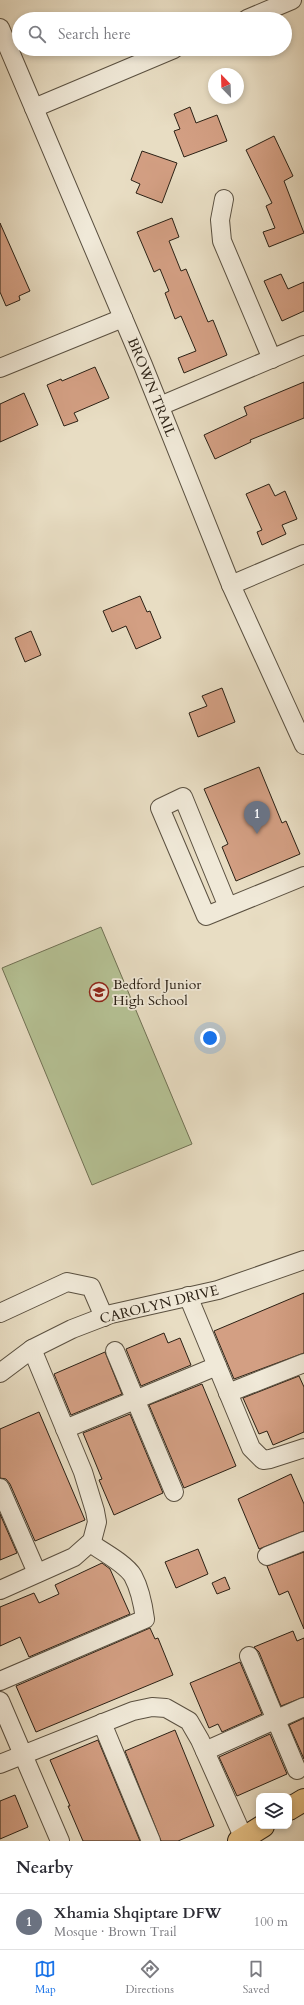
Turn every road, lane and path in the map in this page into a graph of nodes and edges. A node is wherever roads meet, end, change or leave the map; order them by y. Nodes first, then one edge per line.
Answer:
1 (292, 0) edge
2 (264, 12) edge
3 (0, 28) edge
4 (157, 56) edge
5 (34, 108) junction
6 (224, 199) dead end
7 (123, 318) junction
8 (304, 345) edge
9 (272, 359) junction
10 (0, 368) edge
11 (160, 406) junction
12 (304, 554) edge
13 (231, 585) junction
14 (304, 745) edge
15 (304, 876) edge
16 (228, 907) junction
17 (304, 1260) edge
18 (188, 1296) junction
19 (0, 1314) edge
20 (104, 1317) junction
21 (32, 1349) junction
22 (114, 1351) dead end
23 (304, 1363) edge
24 (217, 1366) junction
25 (0, 1373) edge
26 (228, 1393) junction
27 (135, 1400) junction
28 (65, 1430) junction
29 (304, 1448) edge
30 (0, 1488) edge
31 (174, 1492) dead end
32 (304, 1541) edge
33 (90, 1543) junction
34 (267, 1556) dead end
35 (37, 1573) junction
36 (0, 1590) edge
37 (249, 1656) dead end
38 (0, 1681) edge
39 (0, 1701) edge
40 (304, 1707) edge
41 (276, 1720) junction
42 (102, 1723) junction
43 (205, 1751) junction
44 (23, 1755) junction
45 (0, 1764) edge
46 (297, 1770) dead end
47 (304, 1800) edge
48 (292, 1807) edge
49 (258, 1829) edge
50 (242, 1840) edge
51 (60, 1841) edge
52 (151, 1841) edge

1 - 2 street
3 - 5 street, BROWN TRAIL
4 - 5 street
5 - 7 street, BROWN TRAIL
6 - 9 street
7 - 10 street
7 - 11 street, BROWN TRAIL
8 - 9 street
9 - 11 street
11 - 13 street, BROWN TRAIL
12 - 13 street
13 - 14 street, BROWN TRAIL
15 - 16 street
16 - 16 street
17 - 18 street, CAROLYN DRIVE
18 - 20 street, CAROLYN DRIVE
18 - 24 street
19 - 20 street
20 - 21 street, CAROLYN DRIVE
21 - 25 street, CAROLYN DRIVE
21 - 28 street
22 - 27 street
23 - 26 street
24 - 26 street
24 - 27 street
26 - 29 street
27 - 28 street
27 - 31 street
28 - 33 street
30 - 35 street
32 - 34 street
33 - 35 street
33 - 38 street
35 - 36 street
37 - 41 street
39 - 44 street
40 - 41 street
41 - 43 street
41 - 46 street
42 - 43 street
42 - 44 street
42 - 52 street
43 - 50 street
44 - 45 street
44 - 51 street
47 - 48 main road
49 - 50 main road

